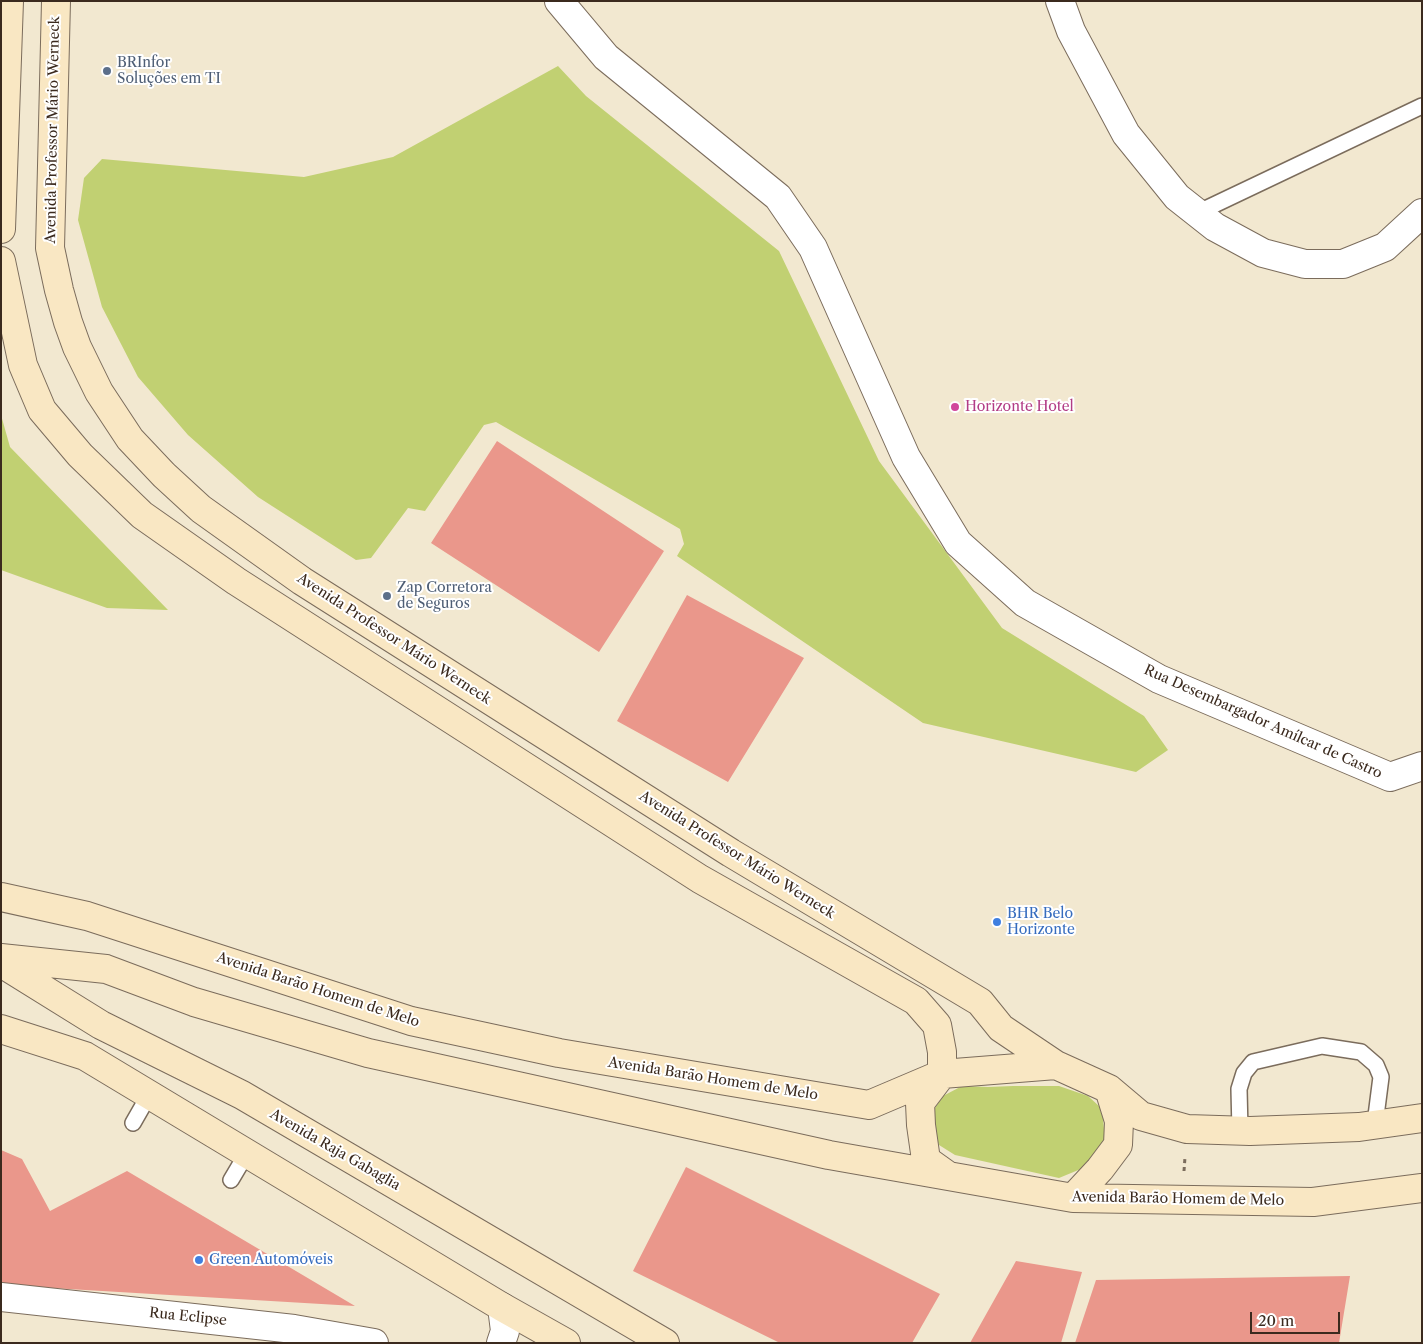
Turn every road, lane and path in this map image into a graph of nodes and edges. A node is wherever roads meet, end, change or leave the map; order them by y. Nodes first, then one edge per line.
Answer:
1 (9, 1) edge
2 (56, 1) edge
3 (559, 1) edge
4 (1060, 1) edge
5 (1422, 106) edge
6 (1197, 213) junction
7 (1422, 213) edge
8 (1, 230) edge
9 (1, 261) edge
10 (1422, 766) edge
11 (731, 854) junction
12 (700, 879) junction
13 (1, 897) edge
14 (1, 958) edge
15 (1, 963) edge
16 (1, 1029) edge
17 (1056, 1065) junction
18 (942, 1074) junction
19 (1109, 1089) junction
20 (149, 1095) junction
21 (1422, 1118) edge
22 (132, 1123) dead end
23 (1377, 1124) junction
24 (1187, 1129) junction
25 (1240, 1130) junction
26 (246, 1153) junction
27 (947, 1175) junction
28 (230, 1180) dead end
29 (1422, 1188) edge
30 (1073, 1198) junction
31 (1178, 1201) junction
32 (1, 1297) edge
33 (502, 1307) junction
34 (293, 1336) edge
35 (374, 1343) edge
36 (501, 1343) edge
37 (566, 1343) edge
38 (665, 1343) edge

1 - 8 main road
2 - 11 main road, Avenida Professor Mário Werneck
3 - 10 street, Rua Desembargador Amílcar de Castro
4 - 6 street
5 - 6 lane
6 - 7 street
9 - 12 main road
11 - 12 main road
11 - 17 main road, Avenida Professor Mário Werneck
12 - 18 main road
13 - 18 main road, Avenida Barão Homem de Melo
14 - 27 main road, Avenida Barão Homem de Melo
15 - 38 main road, Avenida Raja Gabaglia
16 - 20 main road
17 - 18 main road, Avenida Barão Homem de Melo
17 - 19 main road, Avenida Barão Homem de Melo
18 - 27 main road
19 - 24 main road, Avenida Barão Homem de Melo
19 - 30 main road
20 - 22 lane
20 - 26 main road
21 - 23 main road, Avenida Barão Homem de Melo
23 - 25 main road, Avenida Barão Homem de Melo
23 - 25 lane
24 - 25 main road, Avenida Barão Homem de Melo
24 - 31 path
26 - 28 lane
26 - 33 main road
27 - 30 main road, Avenida Barão Homem de Melo
29 - 31 main road, Avenida Barão Homem de Melo
30 - 31 main road, Avenida Barão Homem de Melo
32 - 34 street, Rua Eclipse
33 - 36 street
33 - 37 main road
34 - 35 street, Rua Eclipse

